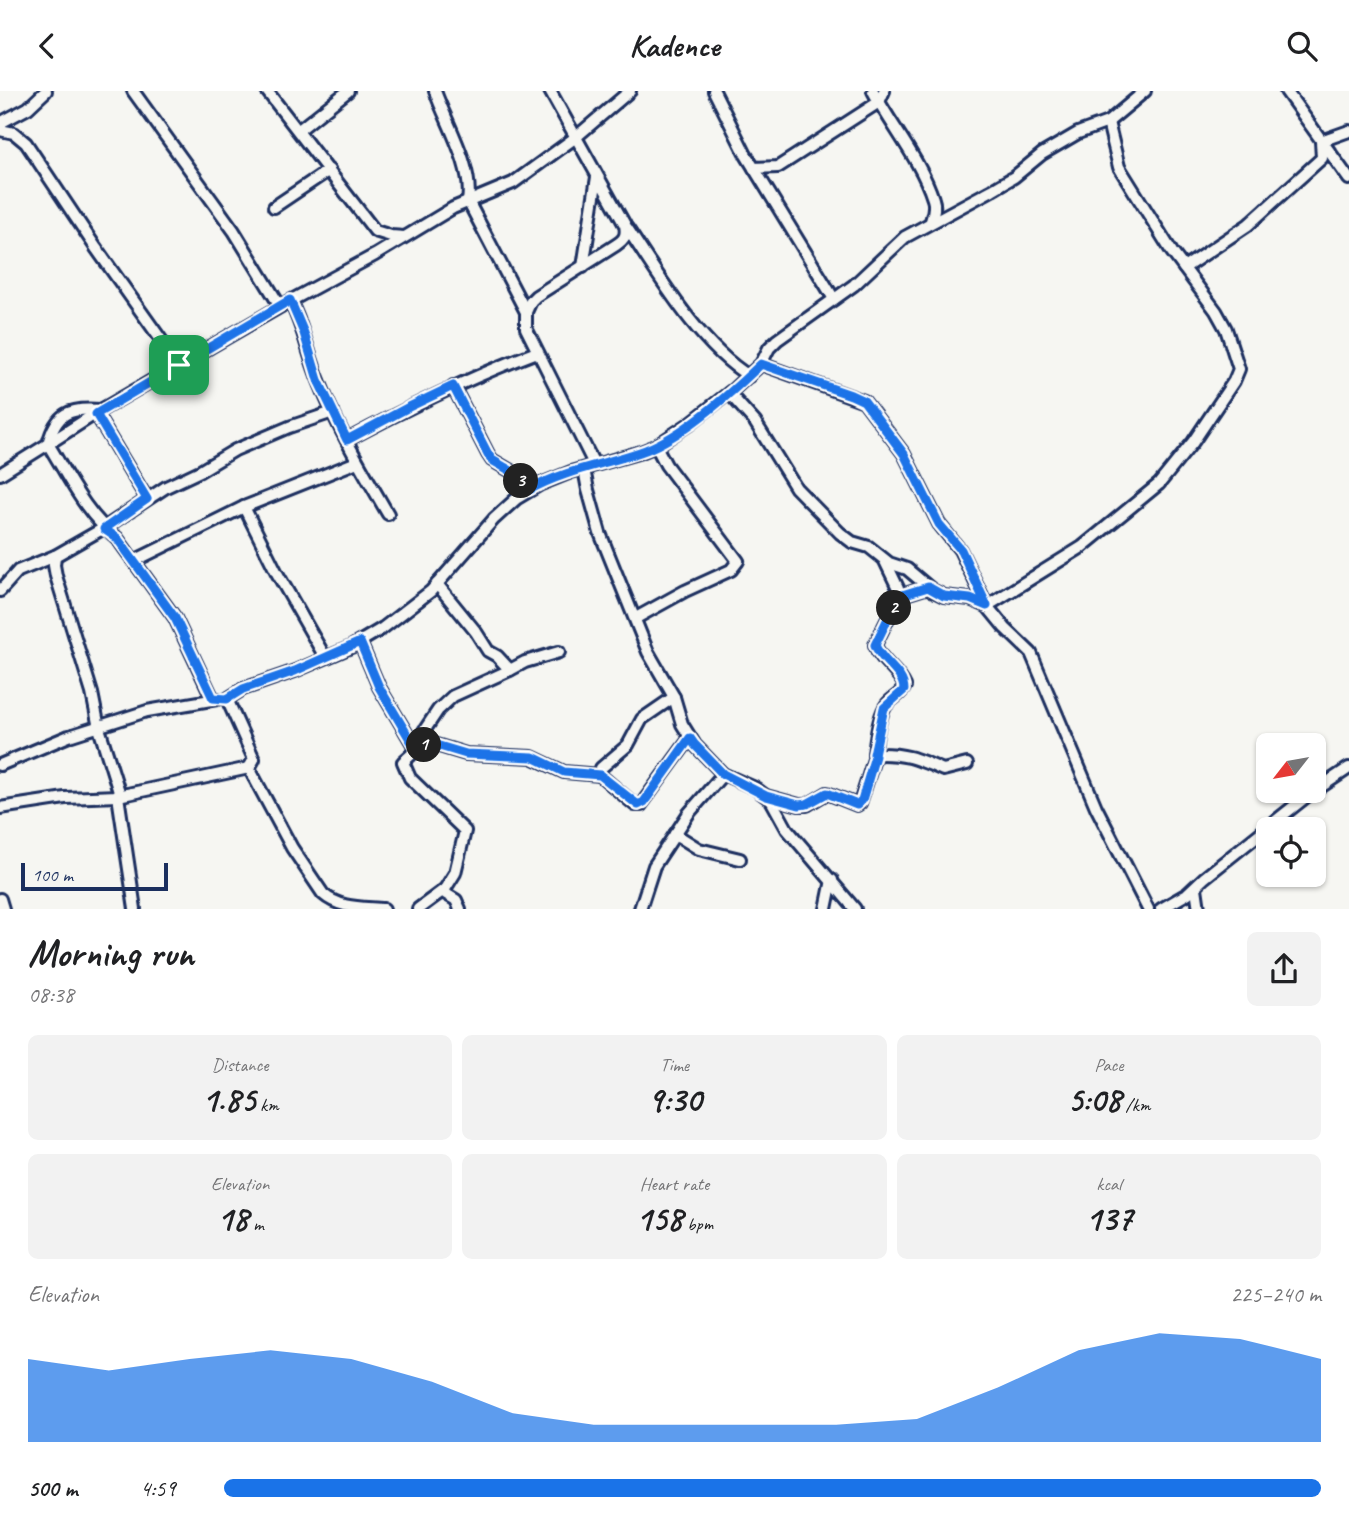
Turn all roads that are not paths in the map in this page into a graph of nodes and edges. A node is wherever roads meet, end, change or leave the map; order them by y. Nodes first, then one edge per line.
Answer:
1 (46, 91) edge
2 (133, 91) edge
3 (267, 91) edge
4 (348, 91) edge
5 (435, 91) edge
6 (550, 91) edge
7 (630, 91) edge
8 (1145, 91) edge
9 (1286, 91) edge
10 (719, 93) edge
11 (879, 95) edge
12 (1108, 122) junction
13 (0, 123) edge
14 (299, 129) junction
15 (0, 130) edge
16 (1349, 131) edge
17 (576, 137) junction
18 (1321, 141) junction
19 (754, 168) junction
20 (329, 170) junction
21 (597, 174) junction
22 (1349, 179) edge
23 (468, 201) junction
24 (274, 207) dead end
25 (931, 221) junction
26 (625, 225) junction
27 (375, 231) junction
28 (404, 237) junction
29 (375, 255) junction
30 (583, 267) junction
31 (1184, 268) junction
32 (834, 299) junction
33 (285, 303) junction
34 (526, 312) junction
35 (537, 352) junction
36 (723, 357) junction
37 (761, 364) junction
38 (179, 365) junction
39 (749, 376) junction
40 (453, 386) junction
41 (732, 391) junction
42 (99, 412) junction
43 (332, 412) junction
44 (347, 440) junction
45 (48, 444) junction
46 (656, 446) junction
47 (357, 462) junction
48 (589, 466) junction
49 (0, 474) edge
50 (529, 490) junction
51 (147, 499) junction
52 (244, 507) junction
53 (388, 514) dead end
54 (104, 529) junction
55 (55, 556) junction
56 (134, 561) junction
57 (886, 561) junction
58 (437, 584) junction
59 (928, 587) junction
60 (0, 591) edge
61 (899, 596) junction
62 (987, 606) junction
63 (636, 618) junction
64 (360, 642) junction
65 (559, 653) dead end
66 (325, 657) junction
67 (510, 670) junction
68 (674, 697) junction
69 (213, 698) junction
70 (227, 699) junction
71 (99, 728) junction
72 (690, 738) junction
73 (414, 746) junction
74 (874, 754) junction
75 (967, 764) dead end
76 (0, 765) edge
77 (250, 768) junction
78 (1349, 768) edge
79 (723, 774) junction
80 (600, 775) junction
81 (119, 795) junction
82 (766, 796) junction
83 (0, 808) edge
84 (676, 834) junction
85 (740, 859) dead end
86 (832, 880) junction
87 (1196, 888) junction
88 (445, 889) junction
89 (0, 899) edge
90 (4, 908) edge
91 (135, 908) edge
92 (384, 908) edge
93 (418, 908) edge
94 (460, 908) edge
95 (640, 908) edge
96 (826, 908) edge
97 (855, 908) edge
98 (1148, 908) edge
99 (1161, 908) edge
100 (1199, 908) edge

1 - 13 street
2 - 33 street
3 - 14 street
4 - 14 street
5 - 23 street
6 - 17 street
7 - 17 street
8 - 12 street
9 - 18 street
10 - 19 street
11 - 19 street
11 - 25 street
12 - 25 street
12 - 31 street
14 - 20 street
15 - 38 street
16 - 18 street
17 - 21 street
17 - 23 street
18 - 22 street
18 - 31 street
19 - 32 street
20 - 24 street
20 - 27 street
21 - 26 street
21 - 30 street
23 - 28 street
23 - 34 street
25 - 32 street
26 - 30 street
26 - 36 street
27 - 28 street
27 - 29 street
28 - 29 street
29 - 33 street
30 - 34 street
31 - 62 street
32 - 37 street
33 - 38 street
33 - 43 street
34 - 35 street
35 - 40 street
35 - 48 street
36 - 39 street
36 - 41 street
37 - 39 street
37 - 62 street
38 - 42 street
39 - 41 street
40 - 44 street
40 - 50 street
41 - 46 street
41 - 57 street
42 - 45 street
42 - 45 street
42 - 51 street
43 - 44 street
43 - 51 street
44 - 47 street
45 - 49 street
45 - 54 street
46 - 48 street
46 - 63 street
47 - 52 street
47 - 53 street
48 - 50 street
48 - 63 street
50 - 58 street
51 - 54 street
52 - 56 street
52 - 66 street
54 - 55 street
54 - 56 street
55 - 60 street
55 - 71 street
56 - 69 street
57 - 59 street
57 - 61 street
58 - 64 street
58 - 67 street
59 - 61 street
59 - 62 street
61 - 74 street
62 - 98 street
63 - 68 street
64 - 66 street
64 - 73 street
65 - 67 street
66 - 70 street
67 - 73 street
68 - 72 street
68 - 80 street
69 - 70 street
69 - 71 street
70 - 77 street
71 - 76 street
71 - 81 street
72 - 79 street
72 - 80 street
73 - 80 street
73 - 88 street
74 - 75 street
74 - 82 street
77 - 81 street
77 - 92 street
78 - 87 street
79 - 82 street
79 - 84 street
81 - 83 street
81 - 91 street
82 - 86 street
84 - 85 street
84 - 95 street
86 - 96 street
86 - 97 street
87 - 99 street
87 - 100 street
88 - 93 street
88 - 94 street
89 - 90 street

